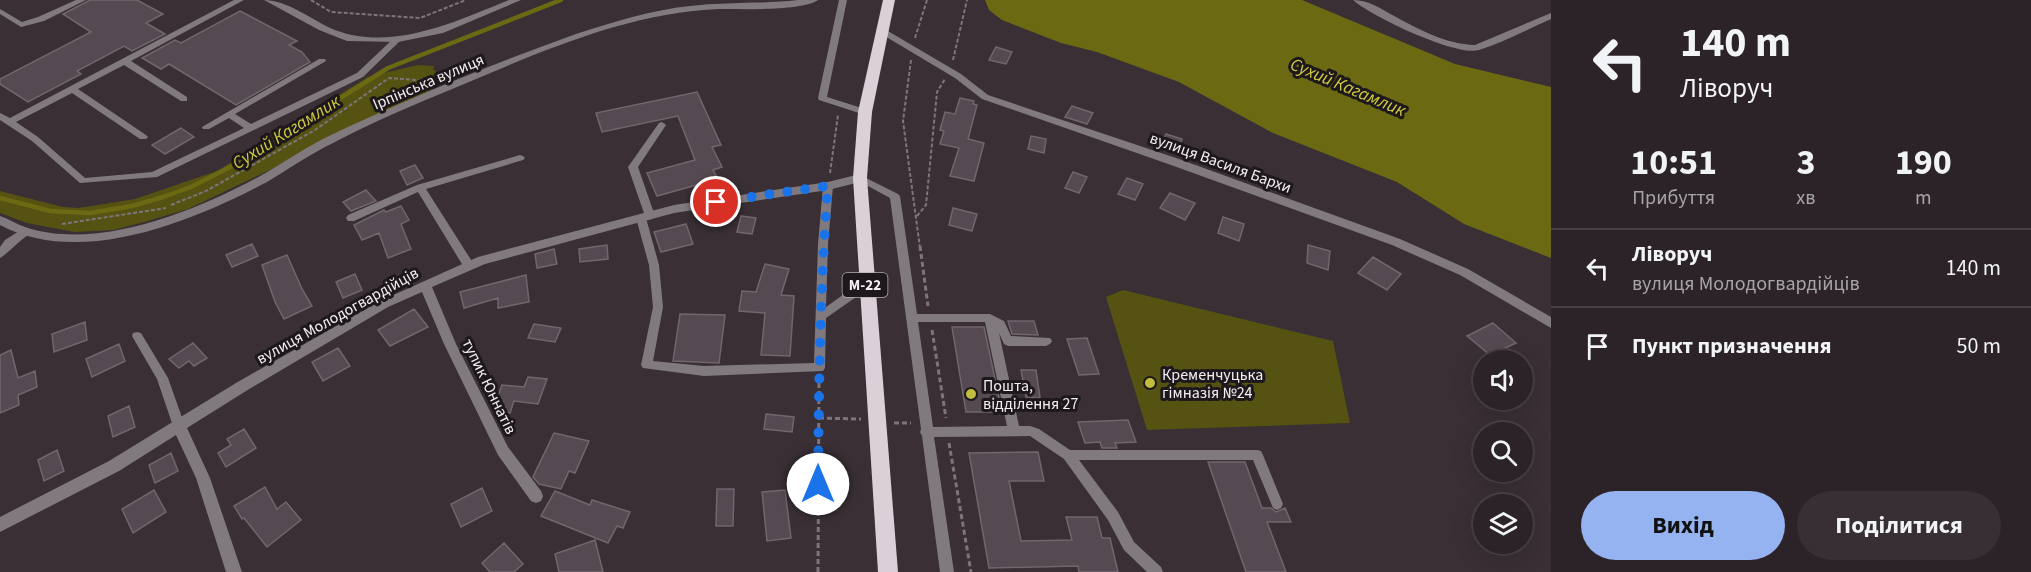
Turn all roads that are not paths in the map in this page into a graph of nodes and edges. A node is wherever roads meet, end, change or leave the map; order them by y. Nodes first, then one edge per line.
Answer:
1 (82, 0) edge
2 (240, 0) edge
3 (268, 0) edge
4 (517, 0) edge
5 (814, 0) edge
6 (843, 0) edge
7 (889, 0) edge
8 (1357, 0) edge
9 (0, 11) edge
10 (1551, 16) edge
11 (881, 30) junction
12 (398, 39) junction
13 (124, 61) junction
14 (322, 61) dead end
15 (72, 89) junction
16 (184, 99) dead end
17 (865, 112) junction
18 (229, 114) junction
19 (0, 116) edge
20 (10, 122) junction
21 (662, 125) dead end
22 (206, 128) dead end
23 (251, 128) junction
24 (143, 136) dead end
25 (520, 158) dead end
26 (860, 178) junction
27 (828, 186) junction
28 (420, 187) junction
29 (645, 217) junction
30 (351, 218) dead end
31 (0, 220) edge
32 (24, 232) junction
33 (0, 254) edge
34 (469, 266) junction
35 (425, 284) junction
36 (866, 285) junction
37 (821, 316) junction
38 (913, 318) junction
39 (990, 318) junction
40 (1551, 323) edge
41 (137, 336) dead end
42 (1046, 341) dead end
43 (179, 426) junction
44 (1014, 431) junction
45 (926, 432) junction
46 (1068, 455) junction
47 (536, 495) dead end
48 (1277, 504) dead end
49 (0, 525) edge
50 (234, 572) edge
51 (888, 572) edge
52 (947, 572) edge
53 (1156, 572) edge

1 - 9 lane
2 - 13 lane
3 - 12 street
4 - 12 street
5 - 32 street, Ірпінська вулиця
6 - 17 lane
7 - 11 highway, М-22
8 - 10 street
11 - 17 highway, М-22
11 - 40 street, вулиця Василя Бархи
12 - 23 lane
13 - 15 lane
13 - 16 lane
14 - 18 lane
15 - 20 lane
15 - 24 lane
17 - 26 highway, М-22
18 - 22 lane
18 - 23 lane
19 - 20 lane
20 - 23 lane
21 - 29 lane
25 - 28 lane
26 - 27 street, вулиця Молодогвардійців
26 - 36 highway, М-22
26 - 38 lane
27 - 29 street, вулиця Молодогвардійців
27 - 37 lane
28 - 30 lane
28 - 34 lane
29 - 34 street, вулиця Молодогвардійців
29 - 37 lane
31 - 32 street, Ірпінська вулиця
32 - 33 lane
34 - 35 street, вулиця Молодогвардійців
35 - 43 street, вулиця Молодогвардійців
35 - 47 street, тупик Юннатів
36 - 37 lane
36 - 51 highway, М-22
38 - 39 lane
38 - 45 lane
39 - 42 lane
39 - 44 lane
41 - 43 lane
43 - 49 street, вулиця Молодогвардійців
43 - 50 street
44 - 45 lane
44 - 46 lane
45 - 52 lane
46 - 48 lane
46 - 53 lane

